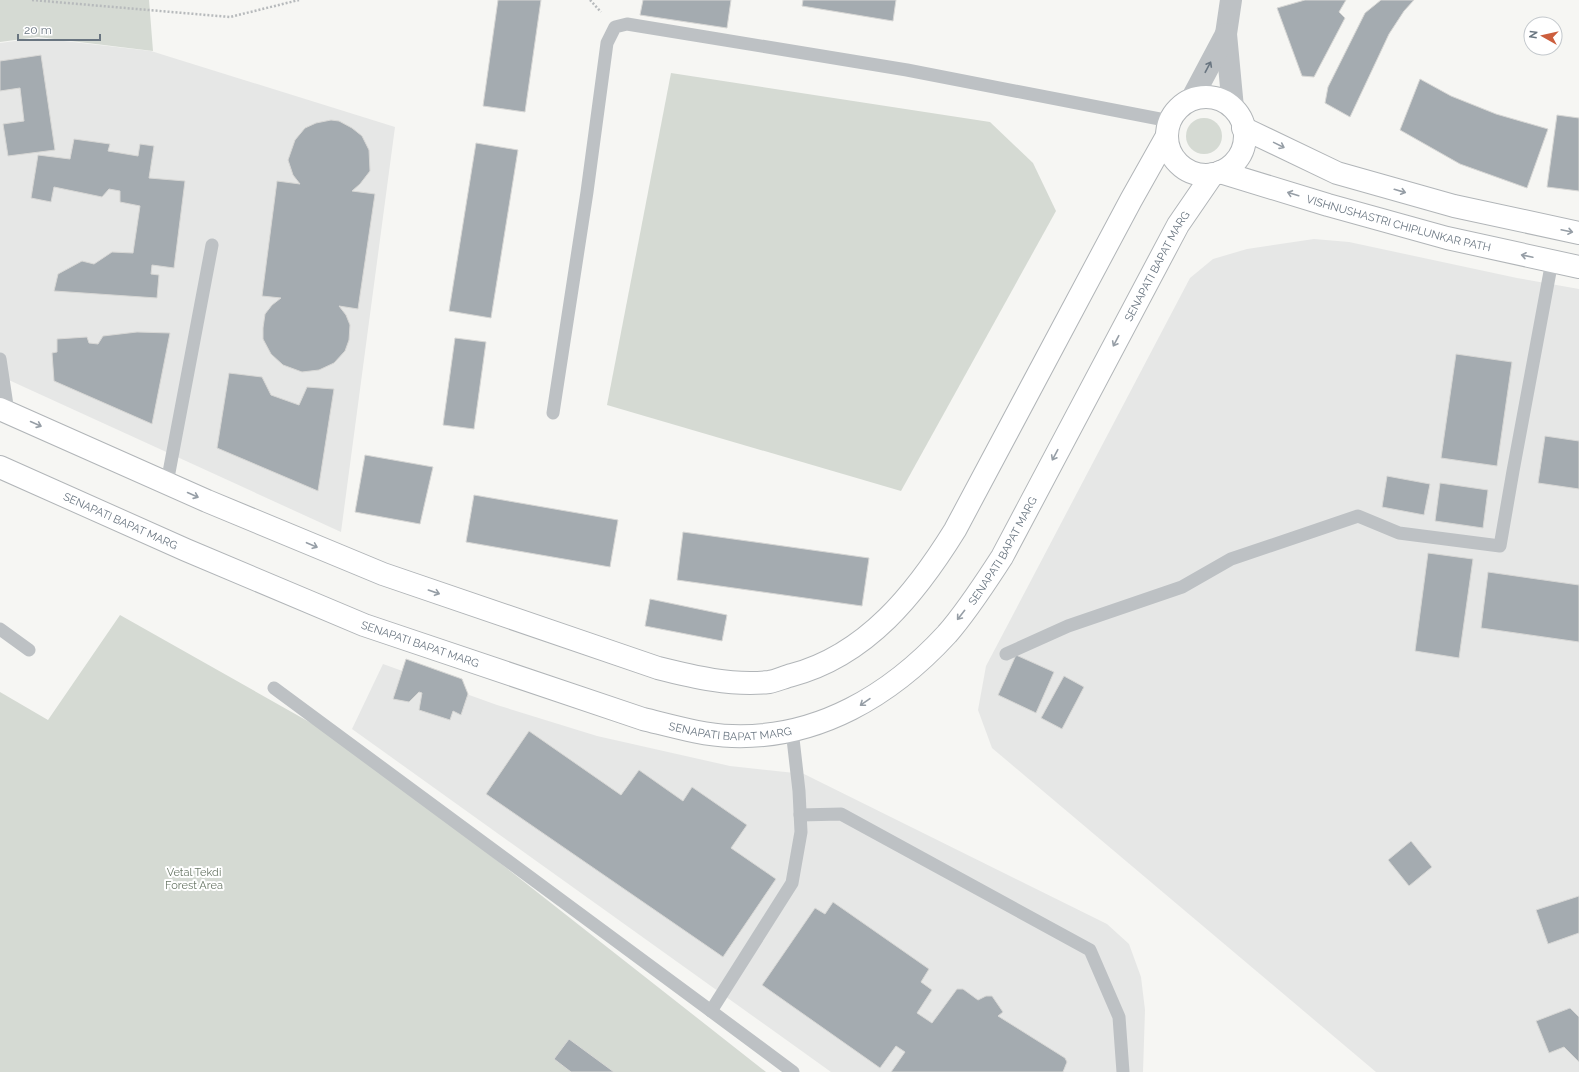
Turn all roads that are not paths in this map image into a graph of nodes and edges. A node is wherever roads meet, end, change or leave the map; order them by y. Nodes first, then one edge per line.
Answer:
1 (1231, 0) edge
2 (1226, 34) junction
3 (1191, 100) junction
4 (1233, 108) junction
5 (1168, 128) junction
6 (1243, 128) junction
7 (1217, 173) junction
8 (1579, 233) edge
9 (212, 245) dead end
10 (1552, 261) junction
11 (1579, 267) edge
12 (0, 359) edge
13 (4, 410) edge
14 (553, 413) dead end
15 (0, 467) edge
16 (167, 483) junction
17 (0, 629) edge
18 (29, 650) dead end
19 (1006, 654) dead end
20 (274, 688) dead end
21 (792, 730) junction
22 (800, 815) junction
23 (711, 1011) junction
24 (793, 1072) edge
25 (1123, 1072) edge

1 - 2 street
3 -> 2 street
2 - 4 street
3 - 4 main road
3 - 5 main road
4 - 6 main road
5 - 7 main road
5 - 14 lane
16 -> 5 main road
6 - 7 main road
6 -> 8 main road
10 -> 7 main road, VISHNUSHASTRI CHIPLUNKAR PATH
7 -> 21 main road, SENAPATI BAPAT MARG
9 - 16 lane
10 - 11 main road, VISHNUSHASTRI CHIPLUNKAR PATH
10 - 19 lane
12 - 13 lane
13 -> 16 main road
15 - 21 main road, SENAPATI BAPAT MARG
17 - 18 lane
20 - 23 lane
21 - 22 lane
22 - 23 lane
22 - 25 lane
23 - 24 lane

